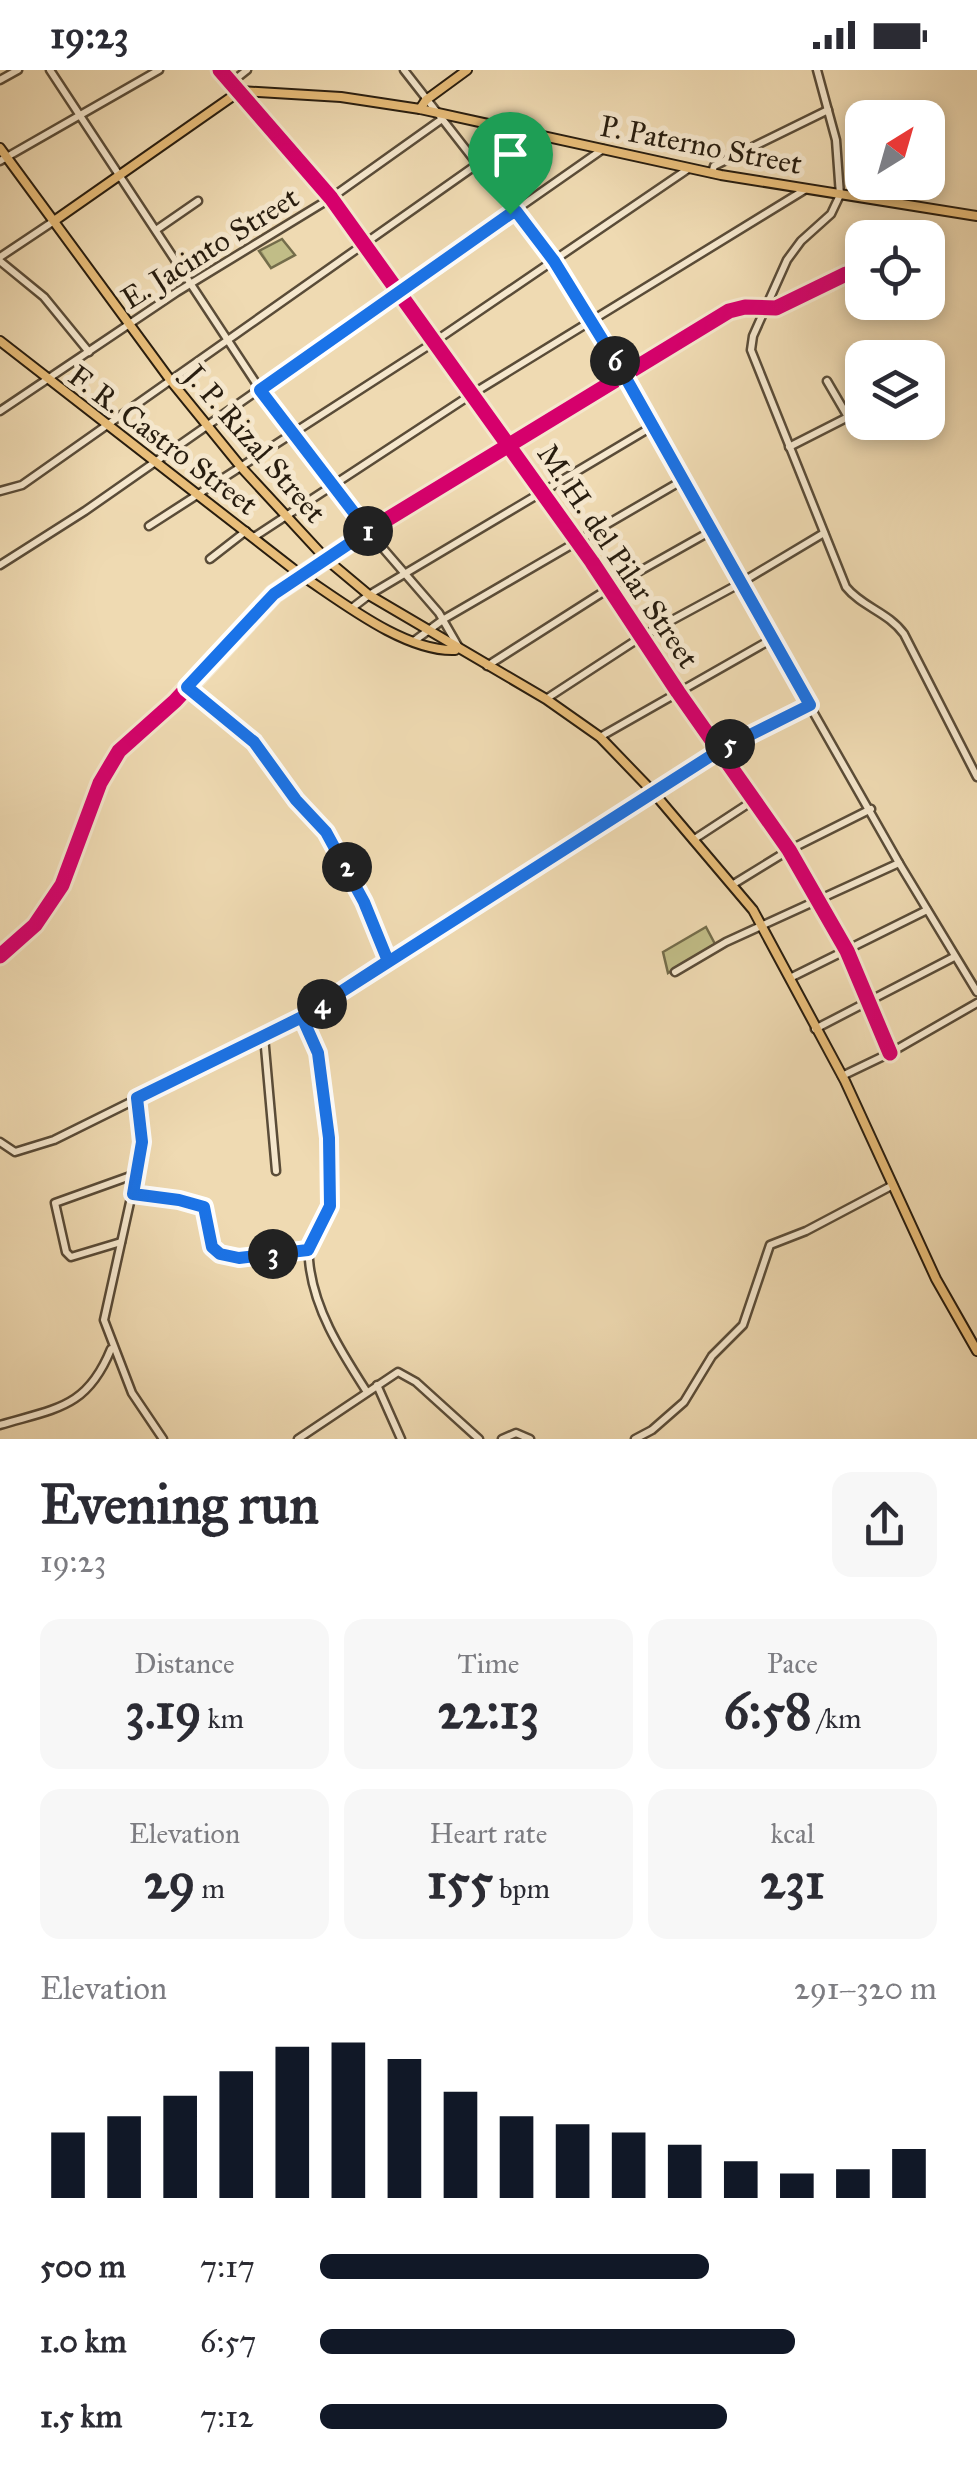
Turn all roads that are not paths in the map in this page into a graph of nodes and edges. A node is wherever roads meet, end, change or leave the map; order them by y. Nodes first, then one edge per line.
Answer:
1 (18, 70) edge
2 (50, 70) edge
3 (158, 70) edge
4 (220, 70) edge
5 (248, 70) edge
6 (404, 70) edge
7 (467, 70) edge
8 (817, 70) edge
9 (0, 80) edge
10 (232, 82) junction
11 (240, 90) junction
12 (423, 104) junction
13 (828, 110) junction
14 (77, 116) junction
15 (440, 116) junction
16 (524, 132) junction
17 (0, 148) edge
18 (603, 149) junction
19 (3, 159) edge
20 (476, 163) junction
21 (688, 169) junction
22 (120, 174) junction
23 (712, 174) junction
24 (806, 189) junction
25 (840, 195) junction
26 (331, 198) junction
27 (198, 201) dead end
28 (516, 211) junction
29 (977, 216) edge
30 (54, 221) junction
31 (156, 230) junction
32 (364, 245) junction
33 (0, 259) edge
34 (554, 261) junction
35 (845, 274) edge
36 (191, 284) junction
37 (399, 291) junction
38 (765, 308) junction
39 (591, 322) junction
40 (129, 325) junction
41 (0, 341) edge
42 (229, 342) junction
43 (435, 342) junction
44 (89, 352) junction
45 (623, 373) junction
46 (46, 379) junction
47 (827, 380) dead end
48 (170, 381) junction
49 (260, 390) junction
50 (472, 394) junction
51 (0, 411) edge
52 (206, 424) junction
53 (106, 426) junction
54 (653, 426) junction
55 (292, 435) junction
56 (508, 445) junction
57 (789, 448) junction
58 (156, 461) junction
59 (241, 467) junction
60 (683, 480) junction
61 (331, 485) junction
62 (0, 491) edge
63 (200, 493) junction
64 (543, 493) junction
65 (284, 515) junction
66 (148, 526) dead end
67 (368, 531) junction
68 (711, 531) junction
69 (824, 533) junction
70 (250, 534) junction
71 (578, 542) junction
72 (210, 559) dead end
73 (326, 559) junction
74 (0, 565) edge
75 (404, 574) junction
76 (300, 575) junction
77 (740, 584) junction
78 (608, 589) junction
79 (369, 595) junction
80 (352, 608) junction
81 (444, 620) junction
82 (427, 630) junction
83 (641, 637) junction
84 (772, 639) junction
85 (414, 642) junction
86 (460, 651) junction
87 (486, 666) junction
88 (187, 687) junction
89 (678, 692) junction
90 (546, 699) junction
91 (810, 705) junction
92 (600, 737) junction
93 (720, 750) junction
94 (977, 777) edge
95 (652, 792) junction
96 (754, 800) junction
97 (870, 810) junction
98 (693, 840) junction
99 (789, 850) junction
100 (900, 863) junction
101 (732, 885) junction
102 (819, 899) junction
103 (926, 910) junction
104 (764, 925) junction
105 (846, 950) junction
106 (0, 956) edge
107 (954, 958) junction
108 (388, 961) junction
109 (675, 972) dead end
110 (790, 978) junction
111 (977, 992) edge
112 (867, 1000) junction
113 (977, 1003) edge
114 (302, 1017) junction
115 (815, 1029) junction
116 (264, 1036) junction
117 (890, 1052) junction
118 (842, 1076) junction
119 (137, 1098) junction
120 (0, 1142) edge
121 (276, 1171) dead end
122 (136, 1174) junction
123 (893, 1185) junction
124 (133, 1194) junction
125 (121, 1242) junction
126 (308, 1250) junction
127 (112, 1346) junction
128 (977, 1351) edge
129 (377, 1385) junction
130 (367, 1392) junction
131 (0, 1425) edge
132 (651, 1435) edge
133 (163, 1439) edge
134 (298, 1439) edge
135 (400, 1439) edge
136 (479, 1439) edge
137 (502, 1439) edge
138 (530, 1439) edge
139 (635, 1439) edge

1 - 9 street
2 - 14 street
3 - 14 street
4 - 10 street, M. H. del Pilar Street
5 - 10 street
6 - 12 street
7 - 12 main road
8 - 13 street
10 - 11 street, M. H. del Pilar Street
11 - 12 main road, P. Paterno Street
11 - 22 main road
11 - 26 street, M. H. del Pilar Street
12 - 15 main road, P. Paterno Street
13 - 23 street
13 - 25 street
14 - 19 street
14 - 22 street
15 - 16 main road, P. Paterno Street
15 - 20 street
15 - 26 street, E. Jacinto Street
16 - 18 main road, P. Paterno Street
16 - 20 street
17 - 19 main road, J. P. Rizal Street
18 - 21 main road, P. Paterno Street
18 - 28 street
19 - 30 main road, J. P. Rizal Street
20 - 28 street
20 - 32 street
21 - 23 main road, P. Paterno Street
21 - 34 street
22 - 30 main road
22 - 31 street
23 - 24 main road, P. Paterno Street
24 - 25 main road, P. Paterno Street
24 - 39 street
25 - 29 main road, P. Paterno Street
25 - 38 street
26 - 32 street, M. H. del Pilar Street
26 - 36 street, E. Jacinto Street
27 - 31 street
28 - 34 street
28 - 37 street
30 - 33 street
30 - 40 main road, J. P. Rizal Street
31 - 36 street
32 - 37 street, M. H. del Pilar Street
32 - 42 street
33 - 44 street
34 - 39 street
34 - 43 street
35 - 38 street
36 - 40 street, E. Jacinto Street
36 - 42 street
37 - 43 street, M. H. del Pilar Street
37 - 49 street
38 - 45 street
38 - 57 street
39 - 45 street
39 - 50 street
40 - 44 street, E. Jacinto Street
40 - 48 main road, J. P. Rizal Street
41 - 46 main road, F. R. Castro Street
42 - 48 street
42 - 49 street
43 - 50 street, M. H. del Pilar Street
43 - 55 street
44 - 46 street, E. Jacinto Street
45 - 54 street
45 - 56 street
46 - 51 street, E. Jacinto Street
46 - 53 main road, F. R. Castro Street
47 - 57 street
48 - 52 main road, J. P. Rizal Street
48 - 53 street
49 - 52 street
49 - 55 street
50 - 56 street, M. H. del Pilar Street
50 - 61 street
52 - 58 street
52 - 59 main road, J. P. Rizal Street
53 - 58 main road, F. R. Castro Street
53 - 62 street
54 - 60 street
54 - 64 street
55 - 59 street
55 - 61 street
56 - 64 street, M. H. del Pilar Street
56 - 67 street
57 - 69 street
58 - 63 main road, F. R. Castro Street
58 - 74 street
59 - 63 street
59 - 65 main road, J. P. Rizal Street
60 - 68 street
60 - 71 street
61 - 65 street
61 - 67 street
63 - 66 street
63 - 70 main road, F. R. Castro Street
64 - 71 street, M. H. del Pilar Street
64 - 75 street
65 - 70 street
65 - 73 main road, J. P. Rizal Street
67 - 73 street
67 - 75 street
68 - 77 street
68 - 78 street
69 - 77 street
69 - 94 street
70 - 72 street
70 - 76 main road, F. R. Castro Street
71 - 78 street, M. H. del Pilar Street
71 - 81 street
73 - 76 street
73 - 79 main road, J. P. Rizal Street
75 - 79 street
75 - 81 street
76 - 80 main road, F. R. Castro Street
76 - 88 street
77 - 83 street
77 - 84 street
78 - 83 street, M. H. del Pilar Street
78 - 87 street
79 - 80 street
79 - 82 main road, J. P. Rizal Street
80 - 85 main road, F. R. Castro Street
81 - 82 street
81 - 86 street
82 - 85 street
82 - 86 main road, J. P. Rizal Street
83 - 89 street, M. H. del Pilar Street
83 - 90 street
84 - 89 street
84 - 91 street
85 - 86 main road, F. R. Castro Street
86 - 87 main road, J. P. Rizal Street
87 - 90 main road, J. P. Rizal Street
88 - 106 street
88 - 108 street
89 - 92 street
89 - 93 street, M. H. del Pilar Street
90 - 92 main road, J. P. Rizal Street
91 - 93 street
91 - 97 street
92 - 95 main road, J. P. Rizal Street
93 - 95 street
93 - 96 street, M. H. del Pilar Street
95 - 98 main road, J. P. Rizal Street
95 - 108 street
96 - 98 street
96 - 99 street, M. H. del Pilar Street
97 - 99 street
97 - 100 street
98 - 101 main road, J. P. Rizal Street
99 - 101 street
99 - 102 street, M. H. del Pilar Street
100 - 102 street
100 - 103 street
101 - 104 main road, J. P. Rizal Street
102 - 104 street
102 - 105 street, M. H. del Pilar Street
103 - 105 street
103 - 107 street
104 - 109 street
104 - 110 main road, J. P. Rizal Street
105 - 110 street
105 - 112 street, M. H. del Pilar Street
107 - 111 street
107 - 112 street
108 - 114 street
110 - 115 main road, J. P. Rizal Street
112 - 115 street
112 - 117 street, M. H. del Pilar Street
113 - 117 street
114 - 116 street
114 - 126 street
115 - 118 main road, J. P. Rizal Street
116 - 119 street
116 - 121 street
117 - 118 street
118 - 123 main road, J. P. Rizal Street
119 - 120 street
119 - 122 street
122 - 124 street
122 - 125 street
123 - 128 main road, J. P. Rizal Street
123 - 132 street
124 - 125 street
124 - 126 street
125 - 127 street
126 - 130 street
127 - 131 street
127 - 133 street
129 - 130 street
129 - 135 street
129 - 136 street
130 - 134 street
132 - 139 street
137 - 138 street

